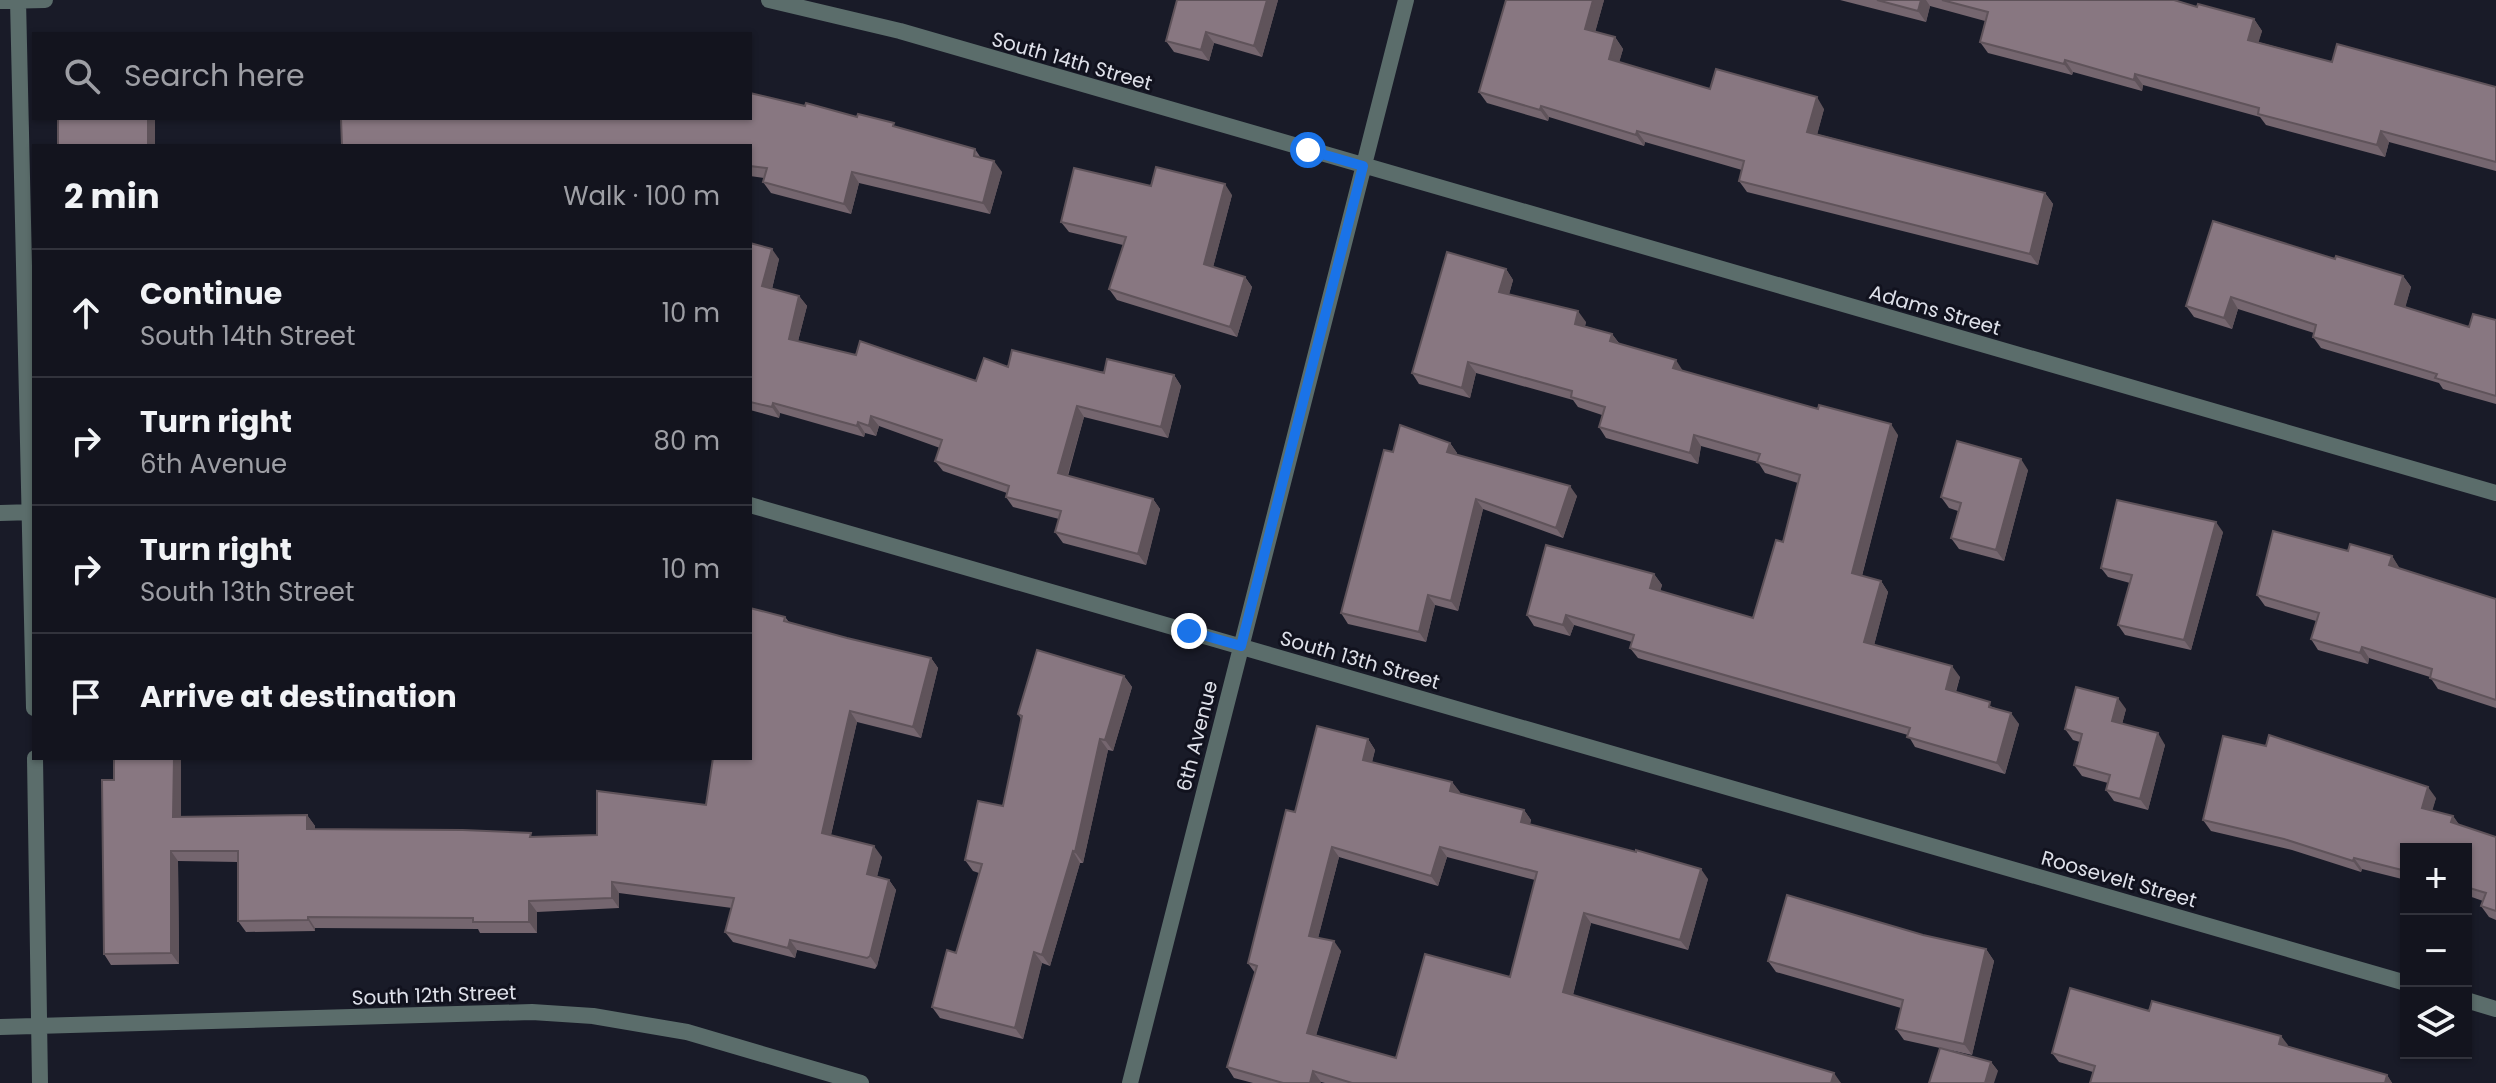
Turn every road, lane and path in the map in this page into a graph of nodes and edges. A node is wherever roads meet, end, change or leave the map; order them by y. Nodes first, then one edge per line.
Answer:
1 (18, 0) edge
2 (45, 0) edge
3 (769, 0) edge
4 (1406, 0) edge
5 (0, 1) edge
6 (1363, 166) junction
7 (32, 478) edge
8 (2496, 493) edge
9 (752, 506) edge
10 (32, 512) edge
11 (0, 513) edge
12 (1241, 646) junction
13 (35, 760) edge
14 (1821, 814) joint
15 (2400, 981) edge
16 (2472, 1002) edge
17 (2496, 1009) edge
18 (39, 1026) junction
19 (0, 1027) edge
20 (40, 1083) edge
21 (861, 1083) edge
22 (1130, 1083) edge

1 - 2 street
1 - 5 street
1 - 7 street
3 - 6 street, South 14th Street
4 - 6 street, 6th Avenue
6 - 8 street, Adams Street
6 - 12 street, 6th Avenue
9 - 12 street, South 13th Street
10 - 11 street
12 - 14 street, South 13th Street
12 - 22 street, 6th Avenue
13 - 18 street
14 - 15 street, Roosevelt Street
16 - 17 street
18 - 19 street, South 12th Street
18 - 20 street
18 - 21 street, South 12th Street

